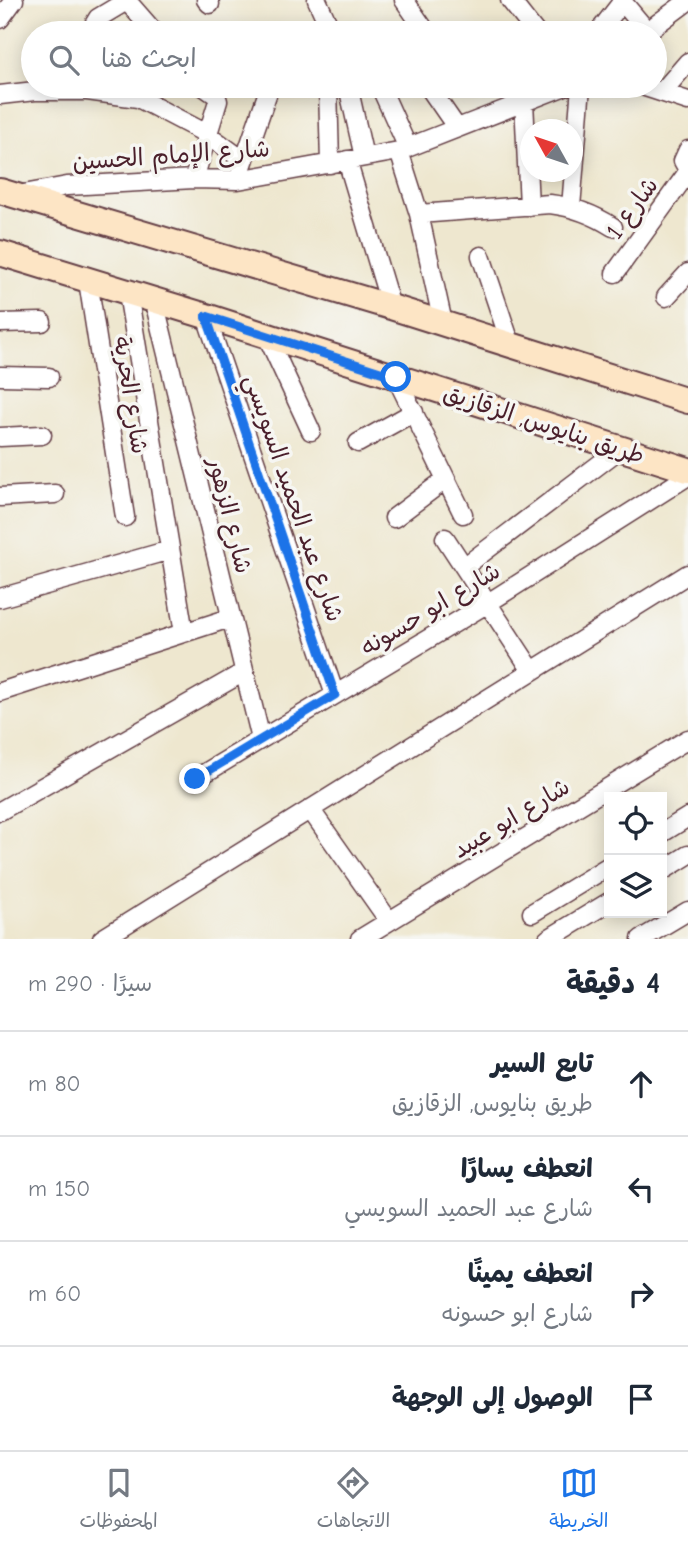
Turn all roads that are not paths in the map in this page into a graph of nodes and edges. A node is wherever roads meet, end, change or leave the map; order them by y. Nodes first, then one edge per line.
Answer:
1 (14, 0) edge
2 (127, 0) edge
3 (317, 0) edge
4 (404, 0) edge
5 (510, 0) edge
6 (622, 1) edge
7 (688, 1) edge
8 (0, 19) edge
9 (96, 21) edge
10 (145, 21) edge
11 (327, 21) edge
12 (418, 21) edge
13 (527, 21) edge
14 (606, 21) edge
15 (637, 21) edge
16 (661, 21) edge
17 (688, 62) edge
18 (667, 86) edge
19 (21, 93) edge
20 (667, 94) edge
21 (0, 96) edge
22 (151, 98) edge
23 (217, 98) edge
24 (266, 98) edge
25 (331, 98) edge
26 (348, 98) edge
27 (384, 98) edge
28 (436, 98) edge
29 (532, 98) edge
30 (580, 98) edge
31 (524, 101) junction
32 (688, 101) edge
33 (457, 128) junction
34 (208, 134) junction
35 (403, 149) junction
36 (688, 150) edge
37 (347, 160) junction
38 (244, 162) junction
39 (688, 171) edge
40 (194, 179) junction
41 (238, 180) junction
42 (9, 193) edge
43 (529, 206) junction
44 (571, 207) junction
45 (419, 214) junction
46 (613, 227) dead end
47 (0, 253) edge
48 (481, 256) dead end
49 (615, 273) dead end
50 (688, 273) edge
51 (88, 281) junction
52 (128, 293) junction
53 (666, 297) dead end
54 (154, 301) junction
55 (391, 307) junction
56 (206, 316) junction
57 (42, 322) dead end
58 (0, 323) edge
59 (443, 323) junction
60 (267, 336) junction
61 (511, 345) junction
62 (0, 376) edge
63 (49, 377) dead end
64 (396, 377) junction
65 (688, 401) edge
66 (415, 412) junction
67 (311, 431) dead end
68 (42, 435) dead end
69 (0, 437) edge
70 (358, 443) dead end
71 (621, 449) junction
72 (688, 470) edge
73 (688, 475) edge
74 (446, 479) junction
75 (55, 494) dead end
76 (0, 497) edge
77 (463, 514) dead end
78 (125, 517) dead end
79 (394, 518) dead end
80 (445, 538) dead end
81 (170, 550) junction
82 (464, 567) junction
83 (688, 574) edge
84 (0, 598) edge
85 (488, 603) junction
86 (230, 618) junction
87 (184, 633) junction
88 (532, 671) junction
89 (244, 672) junction
90 (0, 692) edge
91 (335, 695) junction
92 (261, 739) junction
93 (688, 739) edge
94 (195, 779) dead end
95 (310, 809) junction
96 (0, 811) edge
97 (688, 817) edge
98 (667, 830) edge
99 (688, 855) edge
100 (667, 868) edge
101 (604, 869) edge
102 (604, 905) edge
103 (688, 911) edge
104 (532, 914) dead end
105 (389, 921) junction
106 (102, 939) edge
107 (360, 939) edge
108 (548, 939) edge
109 (640, 939) edge

1 - 8 street
2 - 9 street
2 - 10 street
3 - 11 street
4 - 12 street
5 - 13 street
6 - 14 street
6 - 15 street
7 - 16 street
17 - 18 street
19 - 21 street
20 - 32 street
22 - 34 street
23 - 34 street
24 - 38 street
25 - 37 street
26 - 37 street
27 - 35 street
28 - 33 street
29 - 31 street, شارع الإمام الحسين
30 - 44 street
31 - 33 street, شارع الإمام الحسين
31 - 43 street
33 - 35 street, شارع الإمام الحسين
34 - 38 street
34 - 40 street
35 - 37 street, شارع الإمام الحسين
35 - 45 street
36 - 39 street
37 - 41 street, شارع الإمام الحسين
37 - 55 street
38 - 41 street
39 - 49 street, شارع 1
40 - 41 street, شارع الإمام الحسين
40 - 42 street, شارع الإمام الحسين
42 - 55 main road
43 - 44 street
43 - 45 street
44 - 46 street
45 - 59 street
47 - 51 main road, طريق بنايوس, الزقازيق
48 - 61 street
50 - 53 street
51 - 52 main road, طريق بنايوس, الزقازيق
51 - 78 street, شارع الحرية
52 - 54 main road, طريق بنايوس, الزقازيق
52 - 81 street
54 - 56 main road, طريق بنايوس, الزقازيق
54 - 86 street, شارع الزهور
55 - 59 main road
56 - 60 main road, طريق بنايوس, الزقازيق
56 - 91 street, شارع عبد الحميد السويسي
57 - 58 street
59 - 61 main road
60 - 64 main road, طريق بنايوس, الزقازيق
60 - 67 street
61 - 65 main road
62 - 63 street
64 - 66 street
64 - 71 main road, طريق بنايوس, الزقازيق
66 - 70 street
66 - 74 street
68 - 69 street
71 - 72 main road, طريق بنايوس, الزقازيق
71 - 82 street
73 - 85 street, شارع ابو حسونه
74 - 77 street
74 - 79 street
75 - 76 street
80 - 82 street
81 - 84 street
81 - 87 street
82 - 85 street
83 - 88 street
85 - 88 street
85 - 91 street, شارع ابو حسونه
86 - 87 street
86 - 89 street, شارع الزهور
87 - 90 street
88 - 95 street
89 - 92 street, شارع الزهور
89 - 96 street
91 - 92 street, شارع ابو حسونه
92 - 94 street, شارع ابو حسونه
93 - 105 street, شارع ابو عبيد
95 - 105 street
95 - 106 street
97 - 98 street
99 - 100 street
101 - 104 street
102 - 108 street
103 - 109 street
105 - 107 street, شارع ابو عبيد

